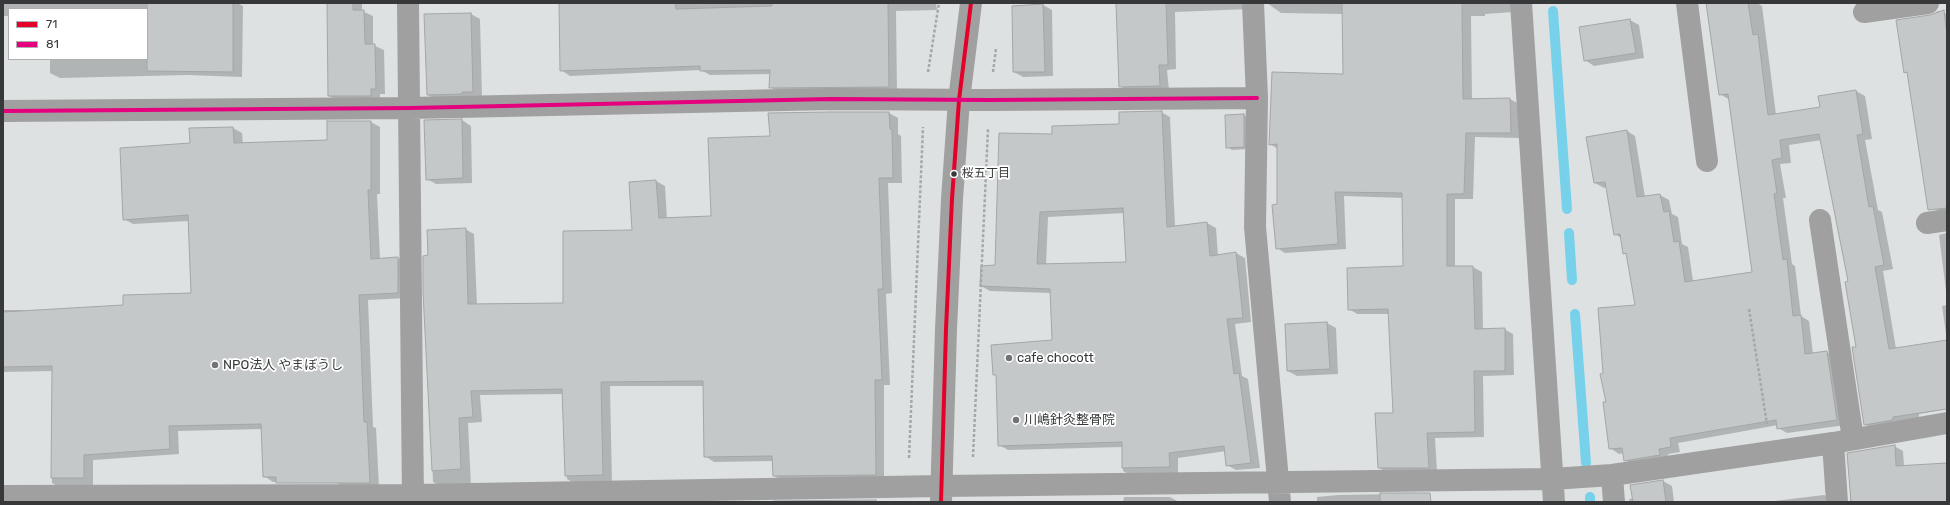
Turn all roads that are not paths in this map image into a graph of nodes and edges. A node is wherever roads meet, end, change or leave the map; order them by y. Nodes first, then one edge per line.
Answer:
1 (408, 3) edge
2 (972, 3) edge
3 (1253, 3) edge
4 (1521, 3) edge
5 (1687, 3) edge
6 (1928, 3) edge
7 (1864, 12) dead end
8 (1257, 98) junction
9 (959, 100) junction
10 (410, 108) junction
11 (3, 111) edge
12 (1707, 161) dead end
13 (1820, 220) dead end
14 (1947, 423) edge
15 (1843, 441) junction
16 (1612, 475) junction
17 (1552, 479) junction
18 (1280, 493) edge
19 (941, 494) edge
20 (3, 496) edge
21 (688, 496) edge
22 (413, 499) edge
23 (1554, 502) edge
24 (1614, 502) edge
25 (1837, 502) edge

1 - 10 street
2 - 9 street
3 - 8 street
4 - 17 street
5 - 12 street
6 - 7 street
8 - 9 street
8 - 18 street
9 - 10 street
9 - 19 street
10 - 11 street
10 - 22 street
13 - 15 street
14 - 15 street
15 - 16 street
15 - 25 street
16 - 17 street
16 - 24 street
17 - 18 street
17 - 23 street
18 - 19 street
19 - 21 street
20 - 22 street
21 - 22 street

